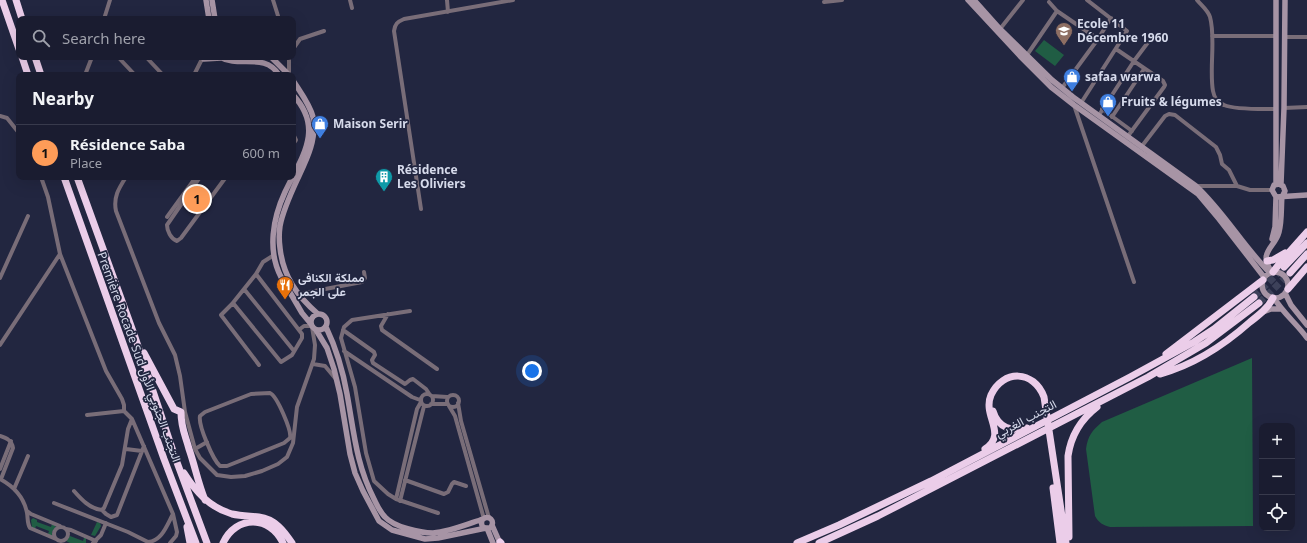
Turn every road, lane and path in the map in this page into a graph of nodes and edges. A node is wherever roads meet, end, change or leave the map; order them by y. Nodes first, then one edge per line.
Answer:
1 (2, 0) edge
2 (16, 0) edge
3 (110, 0) edge
4 (206, 0) edge
5 (212, 0) edge
6 (273, 0) edge
7 (350, 0) edge
8 (447, 0) edge
9 (513, 0) edge
10 (842, 0) edge
11 (968, 0) edge
12 (974, 0) edge
13 (1023, 0) edge
14 (1088, 0) edge
15 (1197, 0) edge
16 (1276, 0) edge
17 (1285, 0) edge
18 (824, 2) dead end
19 (1049, 2) dead end
20 (352, 8) dead end
21 (1057, 11) junction
22 (448, 12) junction
23 (21, 16) edge
24 (106, 16) edge
25 (209, 16) edge
26 (215, 16) edge
27 (278, 16) edge
28 (1111, 18) junction
29 (1000, 29) junction
30 (324, 31) dead end
31 (1212, 36) junction
32 (1276, 36) junction
33 (1285, 37) junction
34 (1307, 37) edge
35 (1152, 38) dead end
36 (1098, 39) junction
37 (16, 40) edge
38 (296, 45) edge
39 (1116, 49) junction
40 (1027, 55) junction
41 (23, 60) edge
42 (36, 60) edge
43 (91, 60) edge
44 (121, 60) edge
45 (149, 60) edge
46 (203, 60) edge
47 (230, 60) edge
48 (274, 60) edge
49 (289, 60) edge
50 (1134, 61) junction
51 (1144, 69) junction
52 (27, 72) edge
53 (40, 72) edge
54 (86, 72) edge
55 (132, 72) edge
56 (160, 72) edge
57 (196, 72) edge
58 (276, 72) edge
59 (286, 72) edge
60 (289, 72) edge
61 (296, 88) edge
62 (1062, 88) junction
63 (296, 98) edge
64 (1082, 103) junction
65 (1074, 105) junction
66 (1307, 107) edge
67 (1276, 108) junction
68 (1284, 108) junction
69 (1102, 110) junction
70 (1099, 115) junction
71 (0, 116) edge
72 (1112, 117) junction
73 (16, 128) edge
74 (1132, 130) junction
75 (1128, 136) junction
76 (1142, 146) junction
77 (296, 168) edge
78 (42, 180) edge
79 (65, 180) edge
80 (78, 180) edge
81 (124, 180) edge
82 (193, 180) edge
83 (198, 180) edge
84 (224, 180) edge
85 (290, 180) edge
86 (1196, 186) junction
87 (1237, 186) junction
88 (1281, 186) junction
89 (1272, 190) junction
90 (1307, 194) edge
91 (1280, 196) junction
92 (421, 209) dead end
93 (28, 216) dead end
94 (167, 217) dead end
95 (1307, 232) edge
96 (1307, 243) edge
97 (1292, 248) junction
98 (60, 254) junction
99 (1307, 254) edge
100 (274, 255) junction
101 (1267, 261) junction
102 (1307, 267) edge
103 (364, 272) dead end
104 (1272, 272) junction
105 (256, 274) junction
106 (0, 278) edge
107 (1263, 279) junction
108 (1134, 282) dead end
109 (244, 289) junction
110 (1286, 291) junction
111 (299, 294) junction
112 (1274, 298) junction
113 (233, 303) junction
114 (1281, 309) junction
115 (410, 311) dead end
116 (1261, 313) junction
117 (318, 314) junction
118 (388, 314) junction
119 (1307, 325) edge
120 (313, 327) junction
121 (326, 327) junction
122 (300, 330) junction
123 (343, 330) junction
124 (135, 337) junction
125 (1307, 338) edge
126 (0, 344) edge
127 (294, 351) junction
128 (344, 352) junction
129 (313, 364) junction
130 (259, 365) dead end
131 (437, 369) dead end
132 (1143, 370) junction
133 (1148, 377) junction
134 (337, 380) junction
135 (1130, 386) junction
136 (431, 396) junction
137 (448, 397) junction
138 (422, 403) junction
139 (458, 403) junction
140 (431, 404) junction
141 (448, 405) junction
142 (124, 411) junction
143 (183, 412) junction
144 (87, 415) dead end
145 (1047, 415) junction
146 (132, 419) junction
147 (0, 436) edge
148 (11, 441) junction
149 (207, 442) junction
150 (1050, 444) junction
151 (144, 446) junction
152 (126, 449) junction
153 (195, 449) junction
154 (142, 451) junction
155 (28, 456) dead end
156 (175, 457) junction
157 (164, 459) junction
158 (0, 469) edge
159 (948, 472) junction
160 (1, 479) edge
161 (405, 480) junction
162 (466, 486) dead end
163 (14, 489) junction
164 (74, 491) dead end
165 (205, 500) junction
166 (398, 500) junction
167 (54, 502) dead end
168 (102, 510) junction
169 (26, 511) junction
170 (438, 513) dead end
171 (173, 514) junction
172 (485, 519) junction
173 (106, 522) junction
174 (492, 525) junction
175 (61, 527) junction
176 (486, 528) junction
177 (66, 529) junction
178 (56, 539) junction
179 (63, 542) edge
180 (94, 542) edge
181 (149, 542) edge
182 (170, 543) edge
183 (190, 543) edge
184 (196, 543) edge
185 (207, 543) edge
186 (223, 543) edge
187 (283, 543) edge
188 (292, 543) edge
189 (498, 543) edge
190 (797, 543) edge
191 (819, 543) edge
192 (1060, 543) edge
193 (1066, 543) edge
194 (1070, 543) edge

1 - 37 highway
2 - 23 highway
3 - 24 street
4 - 25 street
5 - 26 street
6 - 27 street
7 - 20 street
8 - 22 street
9 - 22 street
10 - 18 street
11 - 65 street
12 - 29 street
13 - 29 street
14 - 28 street
15 - 31 street
16 - 32 street
17 - 33 street
19 - 21 street
21 - 36 street
21 - 40 street
22 - 92 street
28 - 36 street
28 - 39 street
29 - 40 street
30 - 38 street
31 - 32 street
31 - 67 street
32 - 33 street
32 - 33 street
32 - 67 street
33 - 34 street
33 - 68 street
35 - 50 street
36 - 62 street
39 - 50 street
39 - 64 street
40 - 62 street
41 - 52 highway
42 - 53 highway
43 - 54 street
44 - 55 street
45 - 56 street
46 - 57 street
47 - 58 street
48 - 59 street
49 - 60 street
50 - 51 street
50 - 69 street
51 - 72 street
51 - 74 street
61 - 111 street
62 - 64 street
63 - 77 street
64 - 70 street
65 - 107 street
65 - 108 street
66 - 68 street
67 - 68 street
67 - 68 street
67 - 88 street
68 - 88 street
69 - 70 street
69 - 72 street
70 - 75 street
71 - 73 street
72 - 74 street
74 - 75 street
75 - 76 street
76 - 86 street
76 - 87 street
78 - 98 street
79 - 157 highway, Première Rocade Sud التجنب الجنوبي الأول
80 - 124 highway, Première Rocade Sud التجنب الجنوبي الأول
81 - 143 street
82 - 94 street
83 - 84 street
85 - 100 street
86 - 87 street
86 - 104 street
87 - 89 street
88 - 89 street
88 - 90 street
88 - 91 street
89 - 91 street
90 - 91 street
91 - 101 street
93 - 106 street
95 - 97 highway
96 - 99 highway
97 - 101 highway
97 - 104 highway
98 - 126 street
98 - 142 street
100 - 105 street
100 - 120 street
101 - 104 street
102 - 110 highway
103 - 111 street
104 - 107 street
104 - 110 street
105 - 109 street
105 - 122 street
107 - 112 street
107 - 132 highway
109 - 113 street
109 - 127 street
110 - 112 street
110 - 119 street
111 - 117 street
112 - 114 street
112 - 116 highway
113 - 127 street
113 - 130 street
114 - 116 street
114 - 125 street
115 - 118 street
116 - 133 highway
117 - 120 street
117 - 121 street
118 - 123 street
118 - 131 street
120 - 121 street
120 - 122 street
120 - 129 street
120 - 134 street
121 - 172 street
122 - 127 street
123 - 128 street
123 - 136 street
124 - 143 highway
124 - 156 highway, Première Rocade Sud التجنب الجنوبي الأول
128 - 138 street
128 - 166 street
129 - 134 street
129 - 153 street
132 - 133 highway, التجنب الغربي
132 - 145 highway, التجنب الغربي
133 - 135 highway, التجنب الغربي
134 - 176 street
135 - 191 highway, التجنب الغربي
135 - 194 highway
136 - 137 street
136 - 138 street
136 - 140 street
137 - 139 street
137 - 141 street
138 - 140 street
138 - 161 street
138 - 166 street
139 - 141 street
139 - 172 street
140 - 141 street
141 - 172 street
142 - 144 street
142 - 146 street
143 - 153 street
143 - 165 highway
145 - 145 highway
145 - 150 highway
145 - 159 highway, التجنب الغربي
145 - 159 highway
146 - 151 street
146 - 152 street
147 - 148 street
148 - 158 street
148 - 160 street
149 - 149 street
149 - 153 street
150 - 192 highway
150 - 193 highway
151 - 154 street
151 - 171 street
152 - 154 street
152 - 168 street
154 - 168 street
155 - 163 street
156 - 165 highway
156 - 185 highway, Première Rocade Sud التجنب الجنوبي الأول
157 - 183 highway
157 - 184 highway, Première Rocade Sud التجنب الجنوبي الأول
159 - 190 highway, التجنب الغربي
160 - 163 street
161 - 162 street
161 - 166 street
163 - 169 street
164 - 168 street
165 - 188 highway
166 - 170 street
167 - 173 street
169 - 175 street
169 - 178 street
171 - 181 street
171 - 182 street
172 - 174 street
172 - 176 street
173 - 180 street
173 - 181 street
174 - 176 street
174 - 189 street
175 - 177 street
175 - 178 street
176 - 189 street
177 - 179 street
177 - 180 street
178 - 179 street
186 - 187 highway

